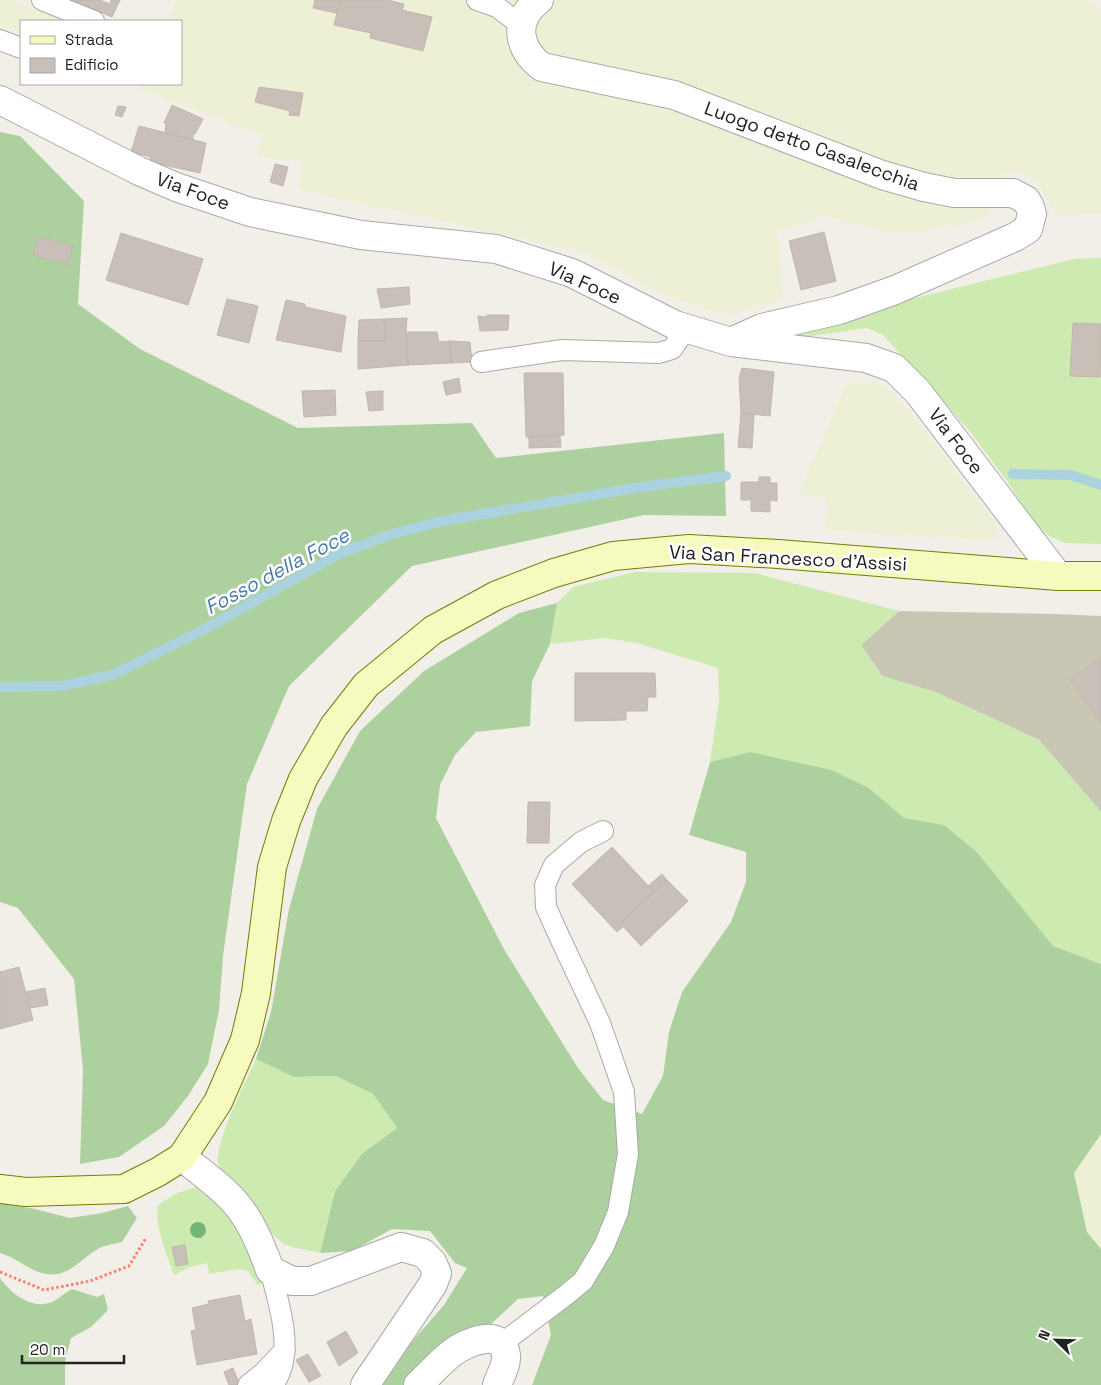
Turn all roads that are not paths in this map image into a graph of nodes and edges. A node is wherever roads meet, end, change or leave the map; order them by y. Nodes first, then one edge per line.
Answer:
1 (42, 0) edge
2 (477, 0) edge
3 (539, 0) edge
4 (92, 20) edge
5 (522, 26) junction
6 (0, 40) edge
7 (20, 48) edge
8 (0, 100) edge
9 (686, 328) junction
10 (731, 342) junction
11 (480, 362) dead end
12 (1058, 576) junction
13 (1101, 576) edge
14 (603, 831) dead end
15 (182, 1156) junction
16 (0, 1189) edge
17 (270, 1270) junction
18 (500, 1344) junction
19 (285, 1350) junction
20 (248, 1385) edge
21 (273, 1385) edge
22 (365, 1385) edge
23 (418, 1385) edge
24 (497, 1385) edge

1 - 4 lane
2 - 5 lane
3 - 5 street
5 - 10 street, Luogo detto Casalecchia
6 - 7 lane
8 - 9 street, Via Foce
9 - 10 street, Via Foce
9 - 11 lane
10 - 12 street, Via Foce
12 - 13 main road, Via San Francesco d'Assisi
12 - 15 main road, Via San Francesco d'Assisi
14 - 18 lane
15 - 16 main road, Via San Francesco d'Assisi
15 - 17 street
17 - 19 lane
17 - 22 street
18 - 23 street
18 - 24 street
19 - 20 lane
19 - 21 lane

